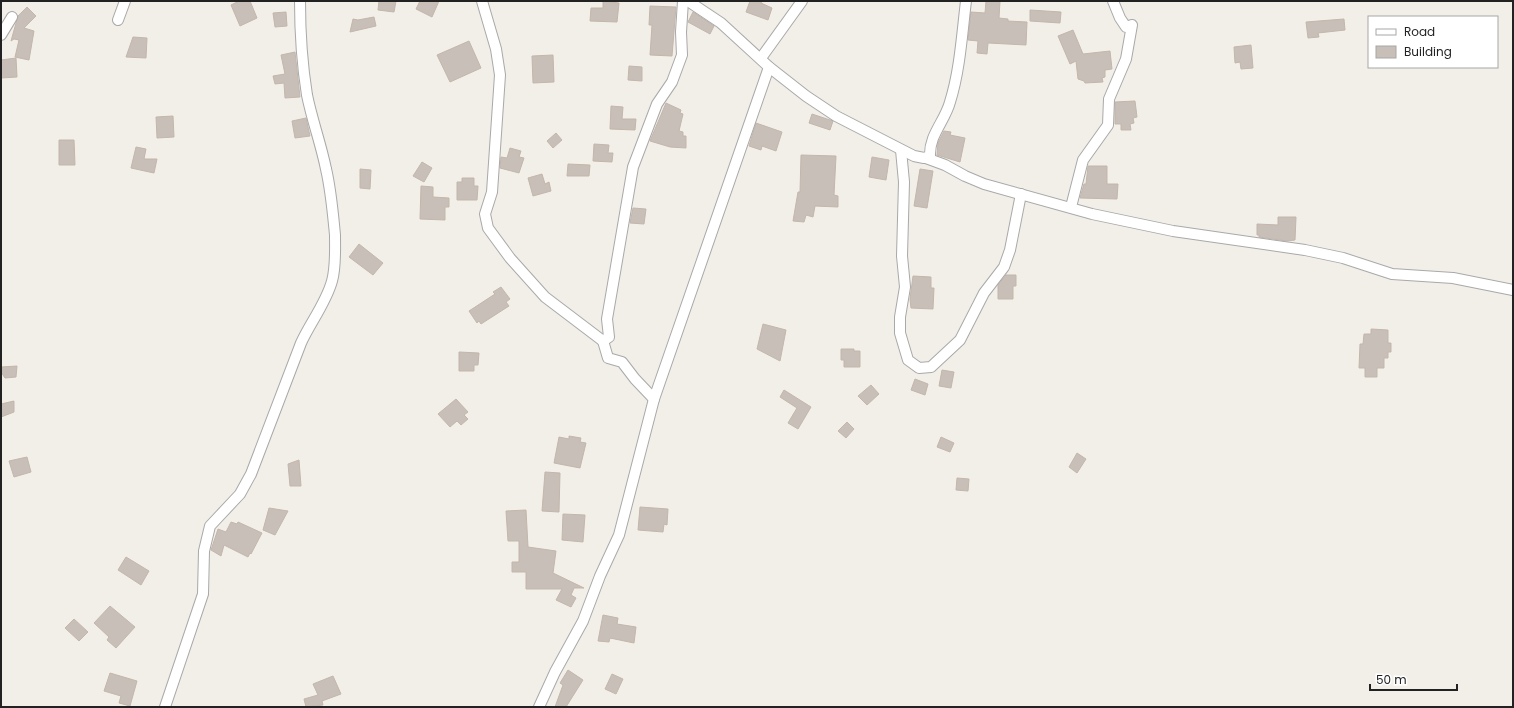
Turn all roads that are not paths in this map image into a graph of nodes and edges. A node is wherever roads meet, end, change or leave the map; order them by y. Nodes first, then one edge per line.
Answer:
1 (125, 1) edge
2 (300, 1) edge
3 (482, 1) edge
4 (683, 1) edge
5 (688, 1) edge
6 (802, 1) edge
7 (966, 1) edge
8 (1114, 1) edge
9 (12, 17) dead end
10 (118, 20) dead end
11 (1, 35) edge
12 (761, 58) junction
13 (769, 67) junction
14 (901, 150) junction
15 (926, 158) junction
16 (1021, 194) junction
17 (1072, 207) junction
18 (1513, 290) edge
19 (603, 341) junction
20 (654, 399) junction
21 (165, 707) edge
22 (539, 707) edge

1 - 10 street
2 - 21 street
3 - 19 street
4 - 19 street
5 - 12 street
6 - 12 street
7 - 15 street
8 - 17 street
9 - 11 street
12 - 13 street
13 - 14 street
13 - 20 street
14 - 15 street
14 - 16 street
15 - 16 street
16 - 17 street
17 - 18 street
19 - 20 street
20 - 22 street

